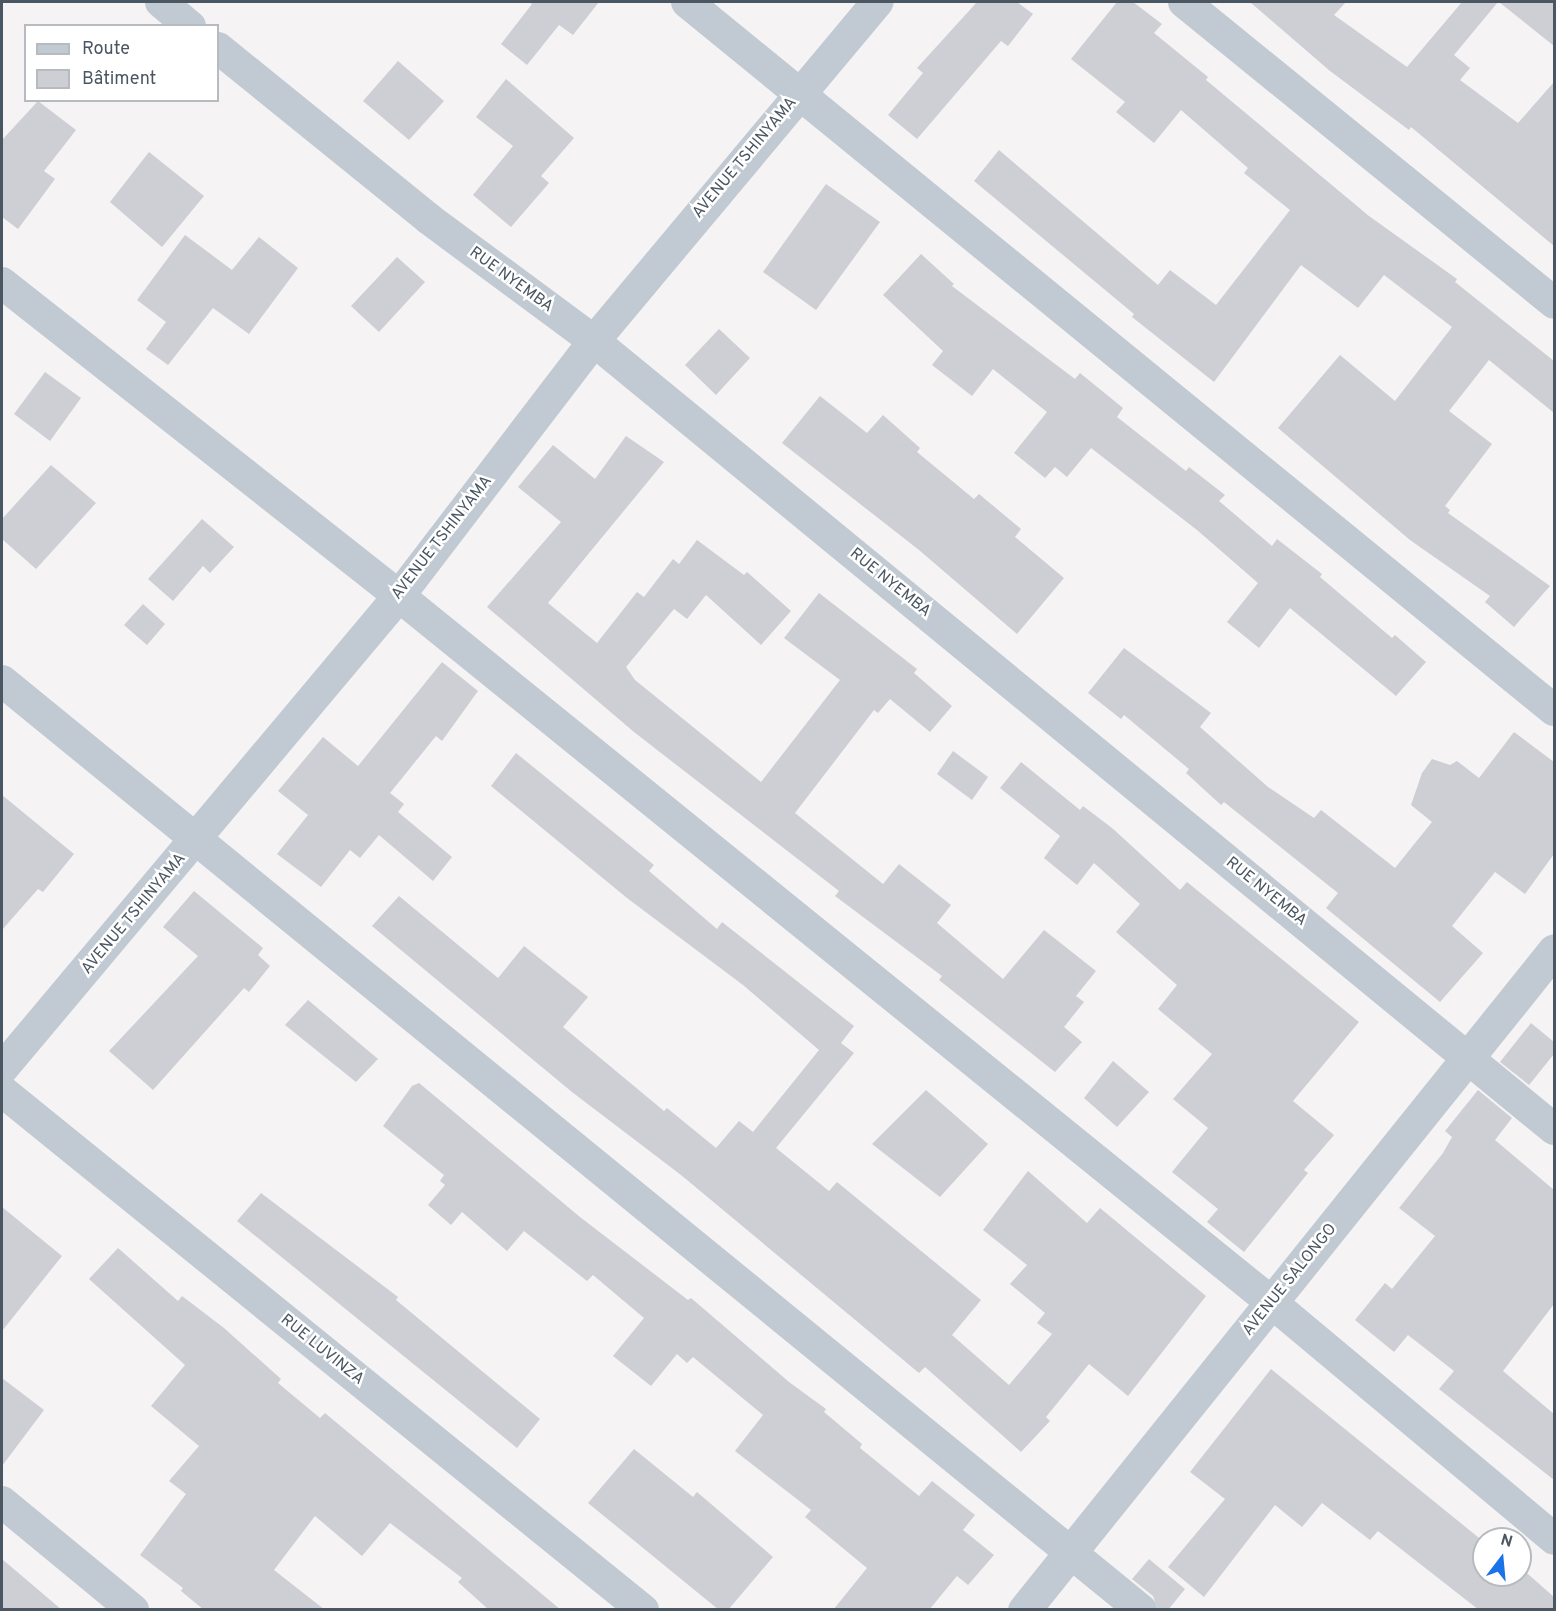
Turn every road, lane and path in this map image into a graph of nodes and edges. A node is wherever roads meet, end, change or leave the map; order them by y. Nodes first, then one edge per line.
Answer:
1 (160, 2) edge
2 (687, 2) edge
3 (877, 2) edge
4 (1184, 2) edge
5 (188, 24) edge
6 (219, 49) edge
7 (800, 91) junction
8 (2, 283) edge
9 (1554, 303) edge
10 (594, 341) junction
11 (399, 596) junction
12 (2, 681) edge
13 (1554, 710) edge
14 (195, 842) junction
15 (1554, 950) edge
16 (1469, 1059) junction
17 (2, 1070) edge
18 (2, 1091) edge
19 (1554, 1129) edge
20 (1271, 1302) junction
21 (2, 1502) edge
22 (1554, 1539) edge
23 (1071, 1553) junction
24 (134, 1610) edge
25 (643, 1610) edge
26 (1024, 1610) edge
27 (1141, 1610) edge

1 - 5 street
2 - 7 street
3 - 7 street, AVENUE TSHINYAMA
4 - 9 street
6 - 10 street, RUE NYEMBA
7 - 10 street, AVENUE TSHINYAMA
7 - 13 street
8 - 11 street
10 - 11 street, AVENUE TSHINYAMA
10 - 16 street, RUE NYEMBA
11 - 14 street, AVENUE TSHINYAMA
11 - 20 street
12 - 14 street
14 - 17 street, AVENUE TSHINYAMA
14 - 23 street
15 - 16 street, AVENUE SALONGO
16 - 19 street, RUE NYEMBA
16 - 20 street, AVENUE SALONGO
18 - 25 street, RUE LUVINZA
20 - 22 street
20 - 23 street, AVENUE SALONGO
21 - 24 street
23 - 26 street, AVENUE SALONGO
23 - 27 street

